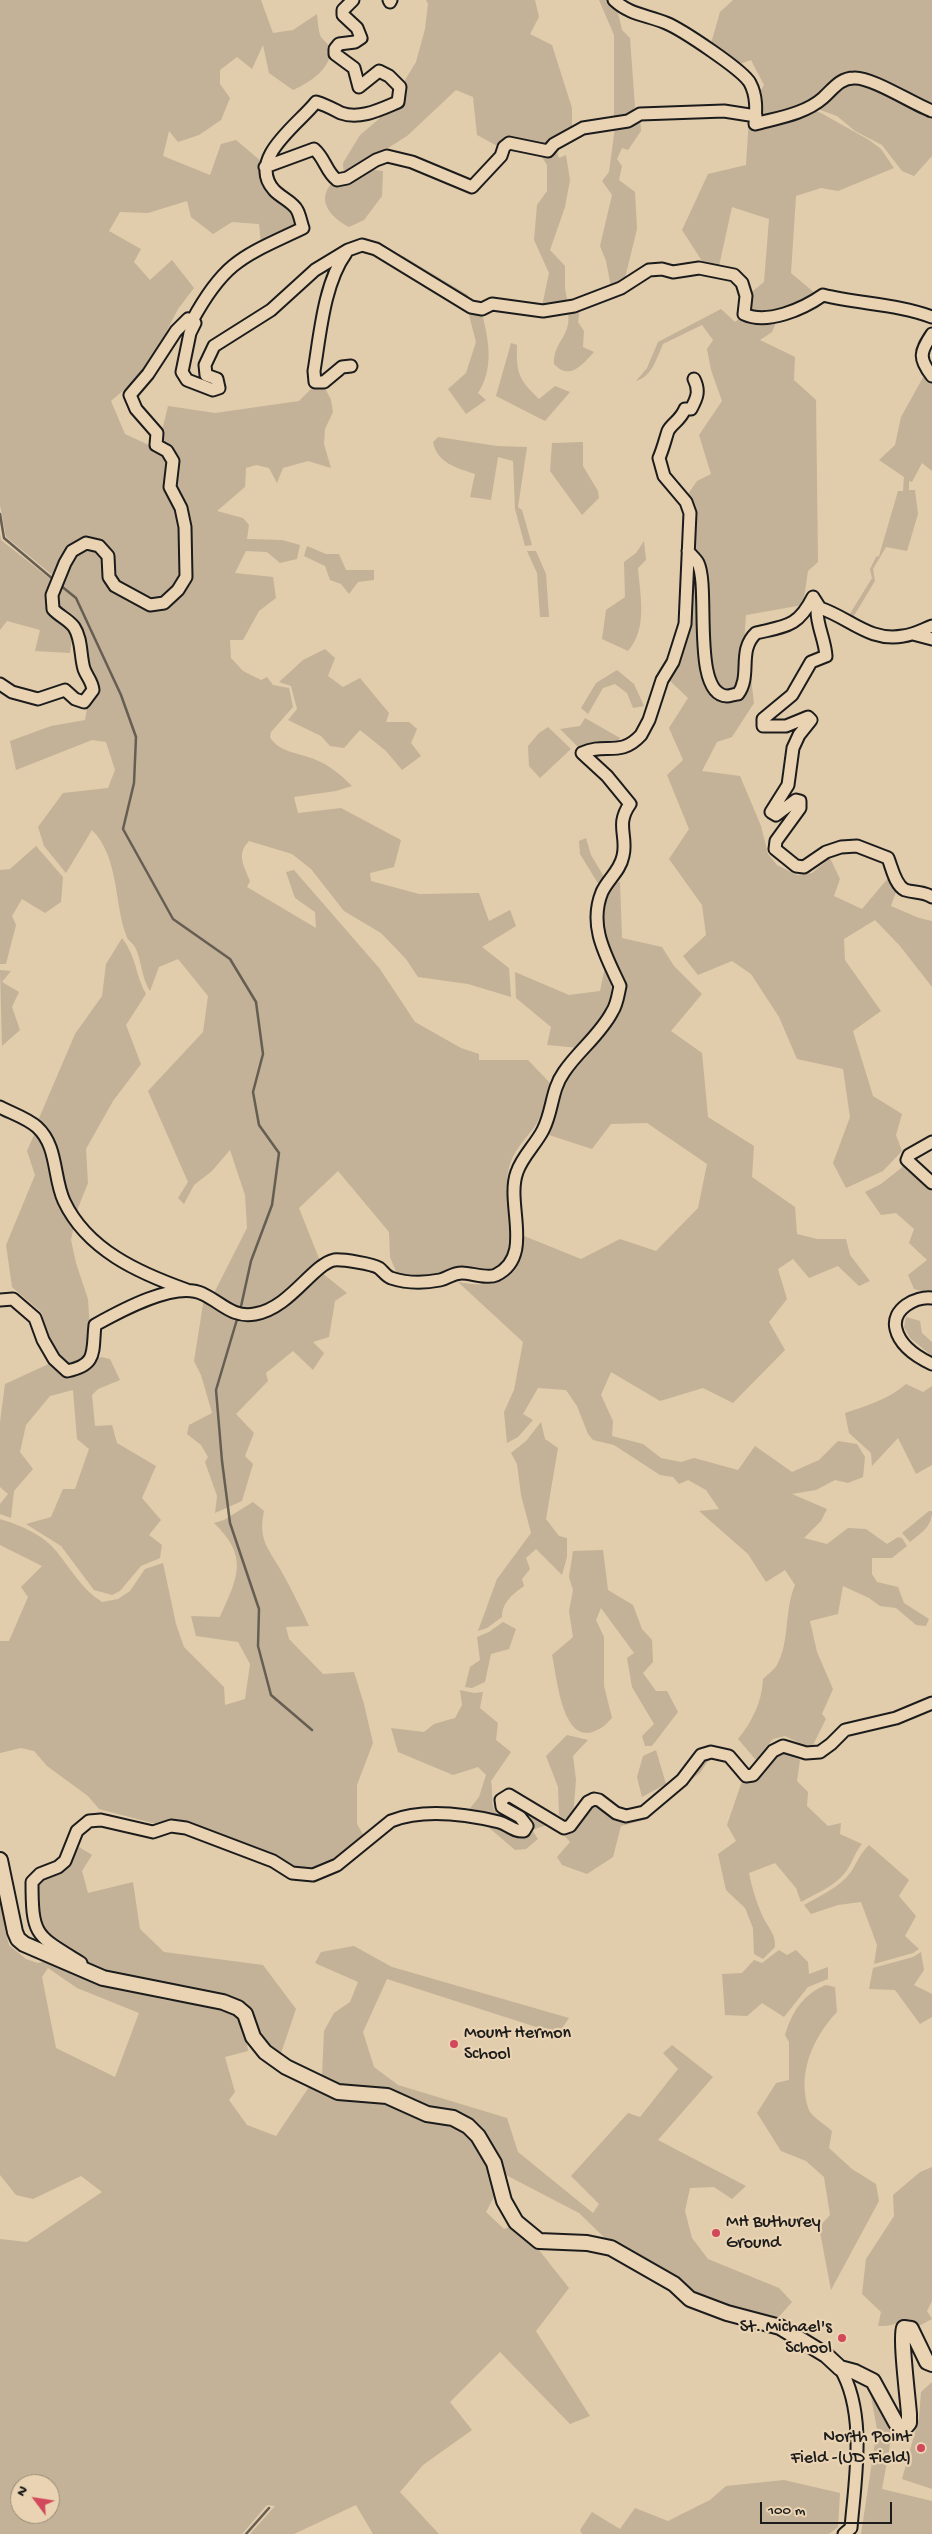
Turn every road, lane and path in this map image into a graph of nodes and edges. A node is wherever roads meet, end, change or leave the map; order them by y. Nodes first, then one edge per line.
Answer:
1 (353, 0) edge
2 (614, 0) edge
3 (932, 111) edge
4 (756, 116) junction
5 (265, 168) junction
6 (348, 250) junction
7 (932, 317) edge
8 (192, 321) junction
9 (932, 334) edge
10 (351, 366) dead end
11 (932, 376) edge
12 (694, 379) dead end
13 (688, 551) junction
14 (820, 608) junction
15 (932, 626) edge
16 (913, 634) junction
17 (932, 639) edge
18 (0, 684) edge
19 (932, 897) edge
20 (0, 1107) edge
21 (932, 1142) edge
22 (932, 1183) edge
23 (189, 1290) junction
24 (932, 1298) edge
25 (0, 1300) edge
26 (932, 1364) edge
27 (932, 1703) edge
28 (0, 1860) edge
29 (103, 1978) junction
30 (932, 2364) edge
31 (840, 2368) junction
32 (844, 2534) edge

1 - 5 street
2 - 4 street
3 - 4 street
4 - 5 street
5 - 8 street
6 - 7 street
6 - 8 street
6 - 10 street
8 - 18 street
9 - 11 street
12 - 13 street
13 - 14 street
13 - 23 street
14 - 16 street
14 - 19 street
15 - 16 street
16 - 17 street
20 - 23 street
21 - 22 street
23 - 25 street
24 - 26 street
27 - 29 street
28 - 29 main road
29 - 31 main road
30 - 31 main road
31 - 32 street

